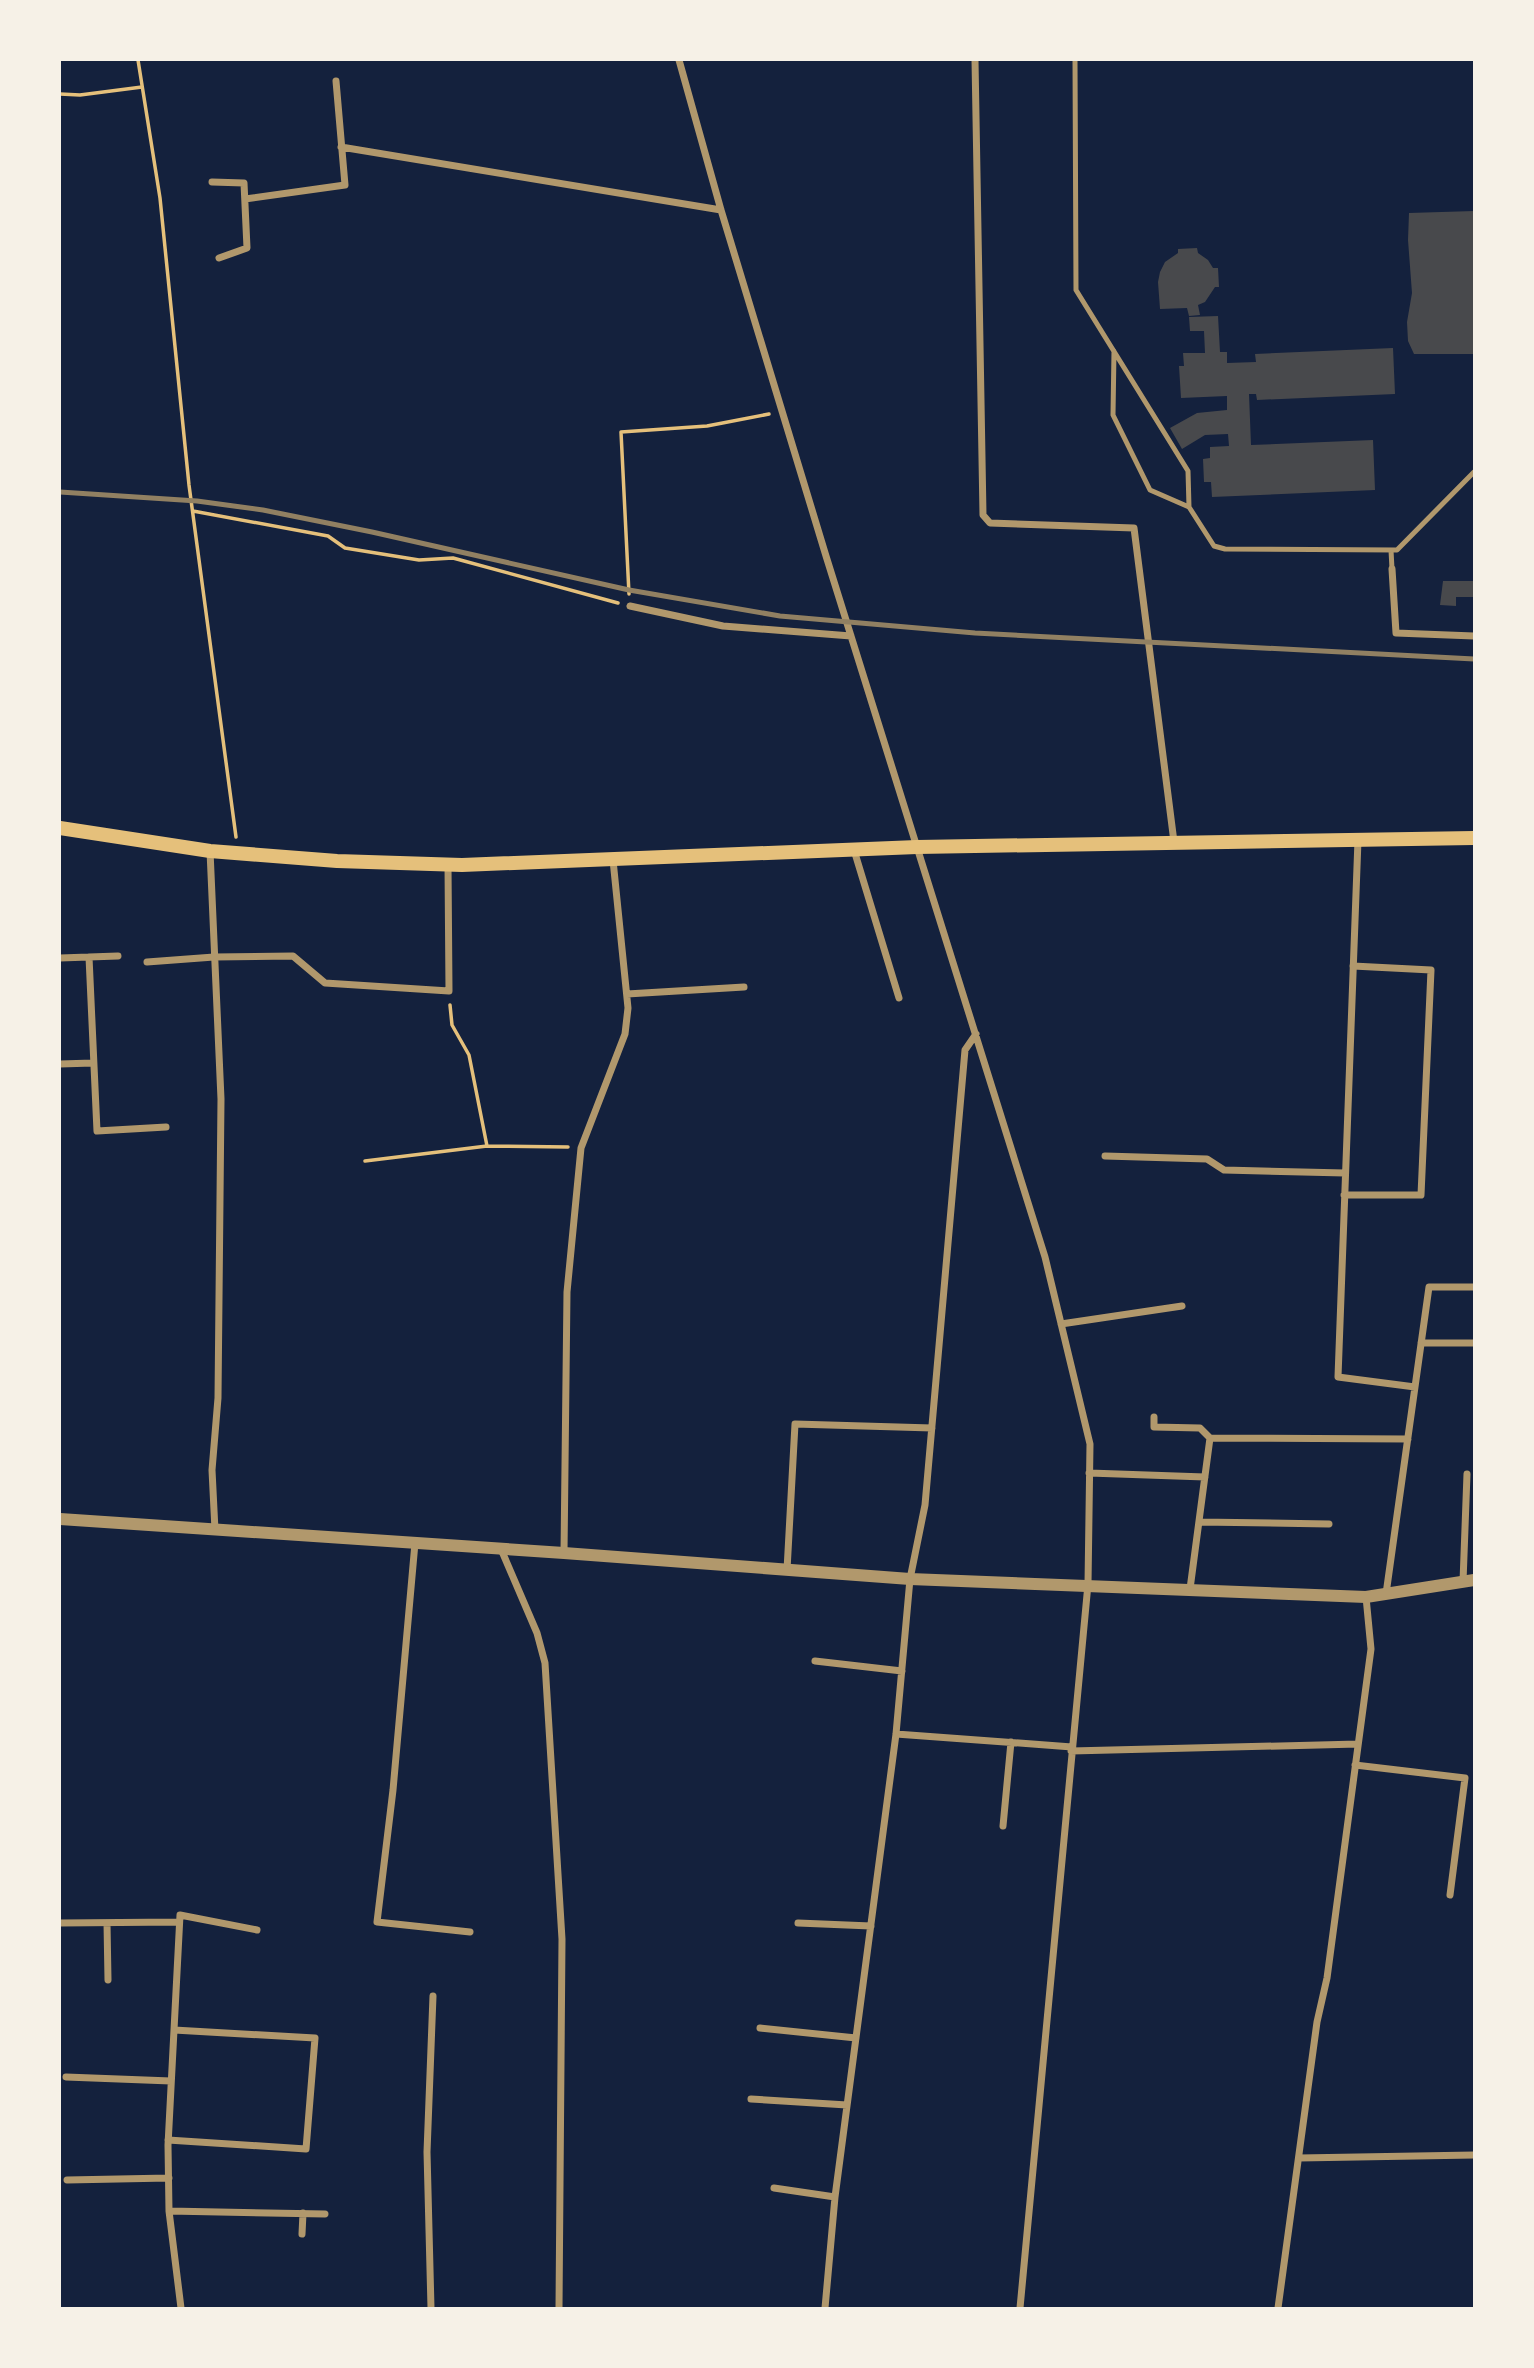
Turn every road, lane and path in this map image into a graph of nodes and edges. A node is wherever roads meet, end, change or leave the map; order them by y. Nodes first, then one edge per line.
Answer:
1 (138, 60) edge
2 (679, 60) edge
3 (975, 60) edge
4 (1075, 60) edge
5 (336, 81) dead end
6 (142, 87) junction
7 (60, 94) edge
8 (341, 147) junction
9 (212, 183) dead end
10 (245, 199) junction
11 (721, 210) junction
12 (219, 258) dead end
13 (1114, 351) junction
14 (782, 411) junction
15 (1475, 472) edge
16 (1189, 507) junction
17 (193, 511) junction
18 (1391, 550) junction
19 (1392, 569) joint
20 (630, 606) junction
21 (851, 636) junction
22 (1475, 636) edge
23 (60, 828) edge
24 (1475, 838) edge
25 (1358, 839) junction
26 (1174, 842) junction
27 (918, 847) junction
28 (854, 850) junction
29 (209, 851) junction
30 (239, 853) junction
31 (612, 859) junction
32 (448, 865) junction
33 (117, 956) dead end
34 (89, 957) junction
35 (214, 957) junction
36 (60, 958) edge
37 (147, 962) dead end
38 (1353, 966) junction
39 (744, 987) dead end
40 (449, 991) junction
41 (627, 994) junction
42 (899, 998) dead end
43 (976, 1034) junction
44 (93, 1063) junction
45 (60, 1064) edge
46 (166, 1127) dead end
47 (487, 1146) junction
48 (581, 1147) junction
49 (1105, 1156) dead end
50 (365, 1161) dead end
51 (1345, 1173) junction
52 (1344, 1195) junction
53 (1475, 1287) edge
54 (1182, 1306) dead end
55 (1062, 1324) junction
56 (1421, 1343) junction
57 (1475, 1343) edge
58 (1415, 1387) junction
59 (1154, 1417) dead end
60 (932, 1428) junction
61 (1210, 1438) junction
62 (1408, 1439) junction
63 (1089, 1473) junction
64 (1467, 1474) dead end
65 (1205, 1477) junction
66 (60, 1519) edge
67 (1199, 1522) junction
68 (1329, 1524) dead end
69 (215, 1530) junction
70 (415, 1543) junction
71 (501, 1549) junction
72 (564, 1553) junction
73 (787, 1570) junction
74 (910, 1579) junction
75 (1469, 1581) edge
76 (1088, 1584) junction
77 (1190, 1589) junction
78 (1386, 1594) junction
79 (1366, 1597) junction
80 (815, 1661) dead end
81 (902, 1671) junction
82 (896, 1734) junction
83 (1011, 1742) junction
84 (1358, 1744) junction
85 (1072, 1749) junction
86 (1355, 1765) junction
87 (1003, 1826) dead end
88 (1450, 1895) dead end
89 (179, 1922) junction
90 (60, 1923) edge
91 (107, 1923) junction
92 (798, 1923) dead end
93 (871, 1926) junction
94 (257, 1930) dead end
95 (470, 1932) dead end
96 (108, 1980) dead end
97 (433, 1996) dead end
98 (760, 2028) dead end
99 (174, 2030) junction
100 (856, 2038) junction
101 (66, 2077) dead end
102 (171, 2081) junction
103 (751, 2099) dead end
104 (847, 2105) junction
105 (168, 2140) junction
106 (1475, 2155) edge
107 (1299, 2158) junction
108 (169, 2178) junction
109 (67, 2180) dead end
110 (774, 2188) dead end
111 (835, 2197) junction
112 (169, 2211) junction
113 (303, 2213) junction
114 (325, 2214) dead end
115 (302, 2234) dead end
116 (181, 2308) edge
117 (430, 2308) edge
118 (559, 2308) edge
119 (825, 2308) edge
120 (1020, 2308) edge
121 (1278, 2308) edge

1 - 6 path
2 - 11 street
3 - 26 street
4 - 13 lane
5 - 8 street
6 - 7 path
6 - 17 path
8 - 10 street
8 - 11 street
9 - 10 street
10 - 12 street
11 - 14 street
13 - 16 lane
13 - 16 lane
14 - 20 path
14 - 21 street
15 - 18 lane
16 - 18 lane
17 - 20 path
17 - 30 path
18 - 19 lane
19 - 22 street
20 - 21 street
21 - 27 street
23 - 29 main road
24 - 25 main road
25 - 26 main road
25 - 38 street
26 - 27 main road
27 - 28 main road
27 - 43 street
28 - 31 main road
28 - 42 street
29 - 30 main road
29 - 35 street
30 - 32 main road
31 - 32 main road
31 - 41 street
32 - 40 street
33 - 34 street
34 - 36 street
34 - 44 street
35 - 37 street
35 - 40 street
35 - 69 street
38 - 51 street
38 - 52 street
39 - 41 street
40 - 47 path
41 - 48 street
43 - 55 street
43 - 60 street
44 - 45 street
44 - 46 street
47 - 48 path
47 - 50 path
48 - 72 street
49 - 51 street
51 - 52 street
52 - 58 street
53 - 56 street
54 - 55 street
55 - 63 street
56 - 57 street
56 - 58 street
58 - 62 street
59 - 61 street
60 - 73 street
60 - 74 street
61 - 62 street
61 - 65 street
62 - 78 street
63 - 65 street
63 - 76 street
64 - 75 street
65 - 67 street
66 - 69 street
67 - 68 street
67 - 77 street
69 - 70 street
70 - 71 street
70 - 95 street
71 - 72 street
71 - 118 street
72 - 73 street
73 - 74 street
74 - 76 street
74 - 81 street
75 - 78 street
76 - 77 street
76 - 85 street
77 - 79 street
78 - 79 street
79 - 84 street
80 - 81 street
81 - 82 street
82 - 83 street
82 - 93 street
83 - 85 street
83 - 87 street
84 - 85 street
84 - 86 street
85 - 120 street
86 - 88 street
86 - 107 street
89 - 91 street
89 - 94 street
89 - 99 street
90 - 91 street
91 - 96 street
92 - 93 street
93 - 100 street
97 - 117 street
98 - 100 street
99 - 102 street
99 - 105 street
100 - 104 street
101 - 102 street
102 - 105 street
103 - 104 street
104 - 111 street
105 - 108 street
106 - 107 street
107 - 121 street
108 - 109 street
108 - 112 street
110 - 111 street
111 - 119 street
112 - 113 street
112 - 116 street
113 - 114 street
113 - 115 street

